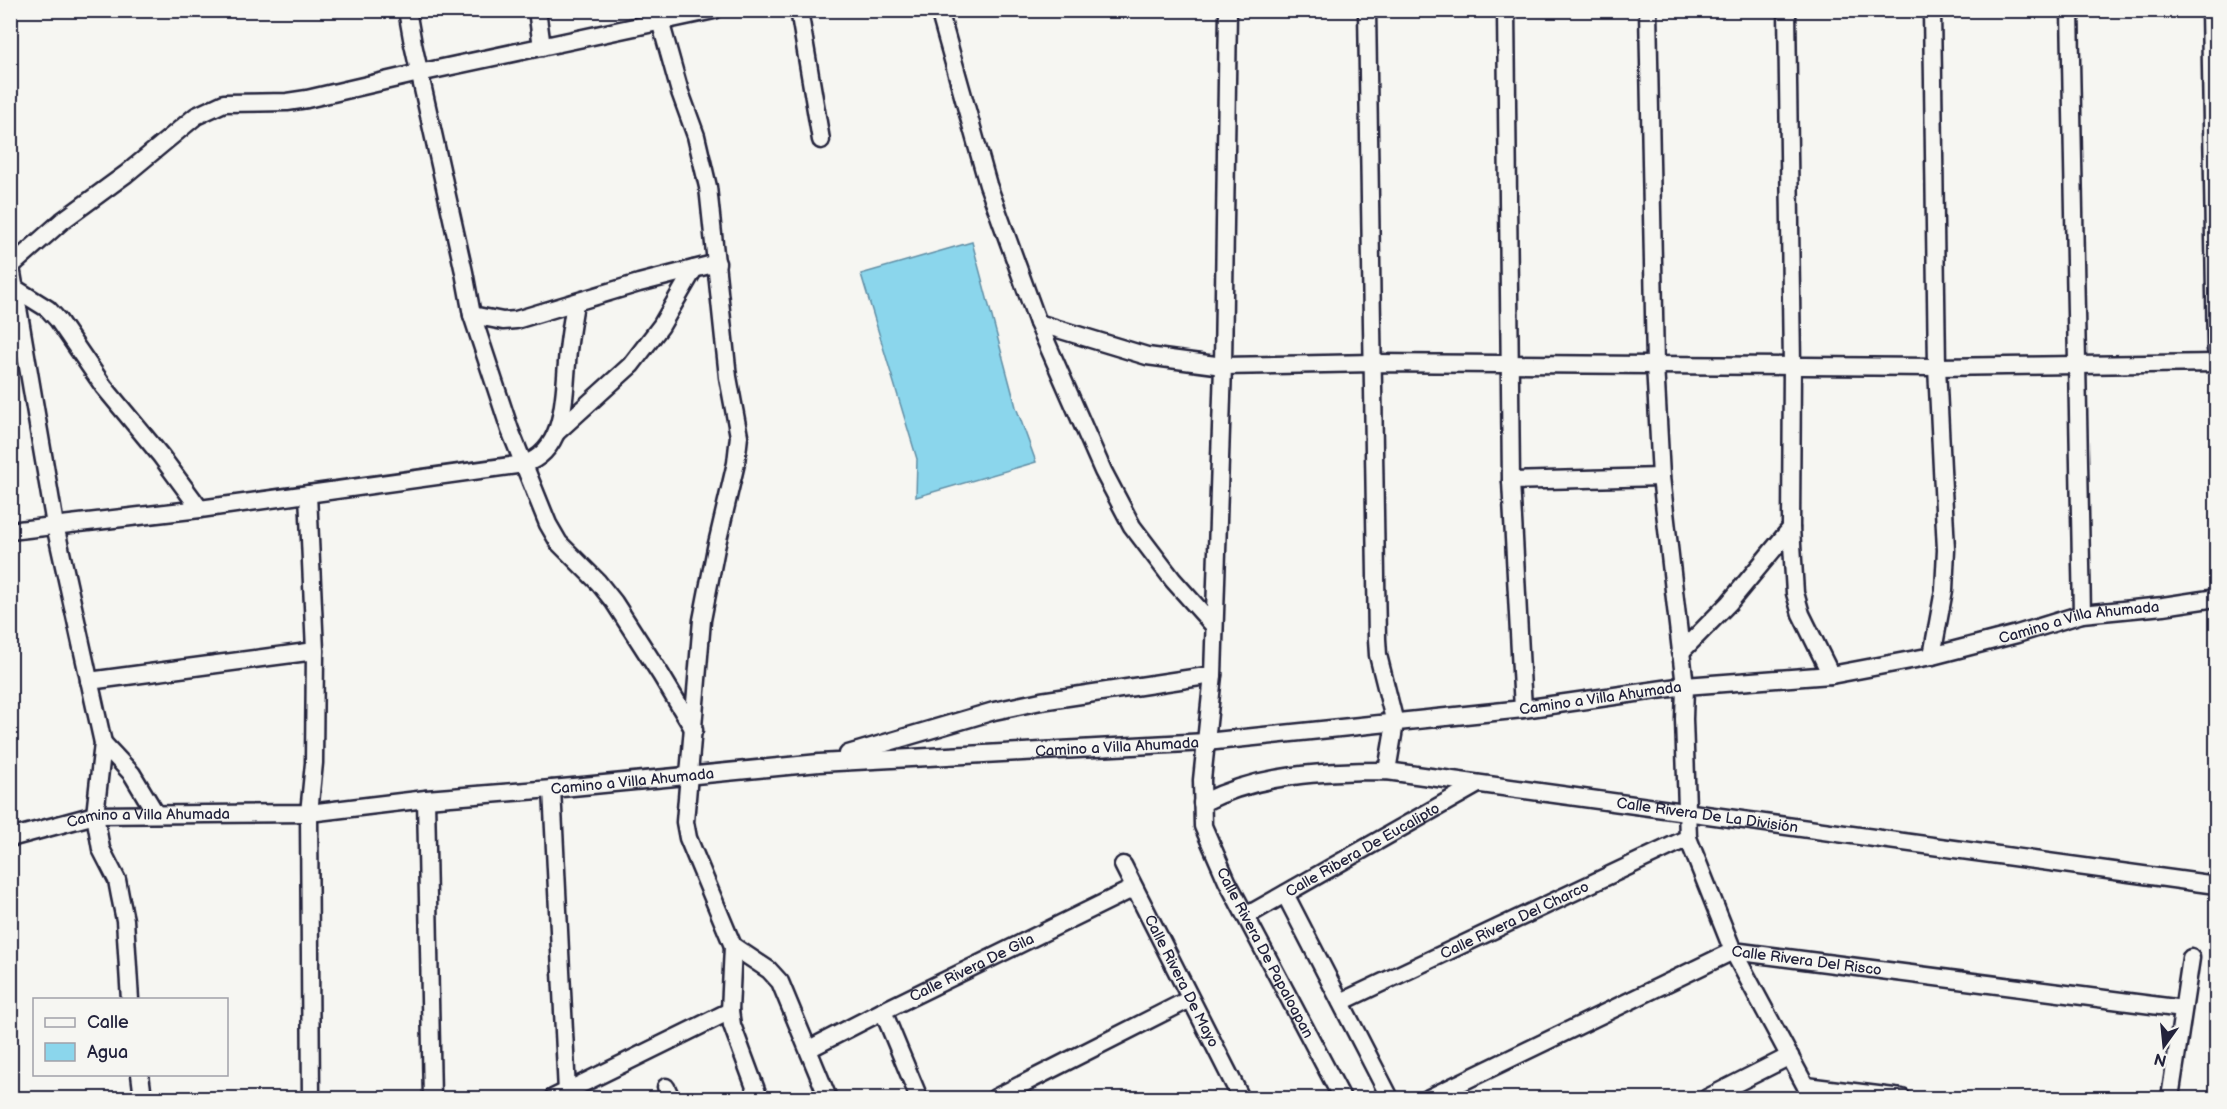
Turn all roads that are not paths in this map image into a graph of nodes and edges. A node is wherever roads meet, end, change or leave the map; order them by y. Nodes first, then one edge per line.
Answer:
1 (407, 10) edge
2 (537, 10) edge
3 (714, 10) edge
4 (799, 10) edge
5 (939, 10) edge
6 (1228, 10) edge
7 (1367, 10) edge
8 (1506, 10) edge
9 (1648, 10) edge
10 (1787, 10) edge
11 (1932, 10) edge
12 (2070, 10) edge
13 (2210, 10) edge
14 (658, 17) edge
15 (542, 47) junction
16 (419, 73) junction
17 (821, 140) dead end
18 (717, 264) junction
19 (11, 267) edge
20 (694, 269) junction
21 (16, 289) junction
22 (575, 303) junction
23 (472, 315) junction
24 (1038, 323) junction
25 (2217, 350) edge
26 (1373, 363) junction
27 (2217, 363) edge
28 (1509, 364) junction
29 (1655, 364) junction
30 (2078, 364) junction
31 (1792, 365) junction
32 (1223, 366) junction
33 (1937, 367) junction
34 (556, 433) junction
35 (524, 464) junction
36 (1661, 477) junction
37 (1510, 480) junction
38 (308, 494) junction
39 (200, 509) junction
40 (55, 525) junction
41 (1791, 528) junction
42 (10, 531) edge
43 (2217, 598) edge
44 (2082, 614) junction
45 (1214, 626) junction
46 (315, 651) junction
47 (1680, 653) junction
48 (1932, 656) junction
49 (1213, 675) junction
50 (1832, 675) junction
51 (89, 681) junction
52 (1685, 686) junction
53 (1523, 709) junction
54 (1395, 723) junction
55 (694, 730) junction
56 (1206, 741) junction
57 (102, 743) junction
58 (819, 763) junction
59 (1387, 771) junction
60 (689, 777) junction
61 (1478, 784) junction
62 (552, 789) junction
63 (426, 799) junction
64 (1202, 803) junction
65 (1688, 812) junction
66 (309, 813) junction
67 (156, 814) junction
68 (95, 815) junction
69 (10, 838) edge
70 (1688, 838) junction
71 (1123, 865) dead end
72 (2217, 885) edge
73 (1134, 888) junction
74 (1285, 894) junction
75 (1246, 916) junction
76 (733, 946) junction
77 (1733, 951) junction
78 (2191, 958) dead end
79 (130, 998) edge
80 (1190, 999) junction
81 (1341, 1002) junction
82 (2183, 1010) junction
83 (730, 1011) junction
84 (883, 1011) junction
85 (809, 1049) junction
86 (1790, 1056) junction
87 (140, 1076) edge
88 (1809, 1092) edge
89 (560, 1095) edge
90 (143, 1098) edge
91 (310, 1098) edge
92 (432, 1098) edge
93 (759, 1098) edge
94 (828, 1098) edge
95 (919, 1098) edge
96 (995, 1098) edge
97 (1241, 1098) edge
98 (1342, 1098) edge
99 (1390, 1098) edge
100 (1429, 1098) edge
101 (1707, 1098) edge
102 (1902, 1098) edge
103 (2170, 1098) edge

1 - 16 street
2 - 15 street
3 - 14 street
4 - 17 street
5 - 24 street
6 - 32 street, Calle Rivera De Papaloapan
7 - 26 street
8 - 28 street
9 - 29 street
10 - 31 street
11 - 33 street
12 - 30 street
13 - 25 street
14 - 15 street
14 - 18 street
15 - 16 street
16 - 19 street
16 - 23 street
18 - 20 street
18 - 55 street
19 - 21 street
20 - 22 street
20 - 34 street
21 - 39 street
21 - 40 street
22 - 23 street
22 - 34 street
23 - 35 street
24 - 32 street
24 - 45 street
26 - 28 street
26 - 32 street
26 - 54 street
27 - 30 street
28 - 29 street
28 - 37 street
29 - 31 street
29 - 36 street
30 - 33 street
30 - 44 street
31 - 33 street
31 - 41 street
32 - 45 street, Calle Rivera De Papaloapan
33 - 48 street
34 - 35 street
35 - 38 street
35 - 55 street
36 - 37 street
36 - 47 street
37 - 53 street
38 - 39 street
38 - 46 street
39 - 40 street
40 - 42 street
40 - 51 street
41 - 47 street
41 - 50 street
43 - 44 street, Camino a Villa Ahumada
44 - 48 street, Camino a Villa Ahumada
45 - 49 street, Calle Rivera De Papaloapan
46 - 51 street
46 - 66 street
47 - 52 street
48 - 50 street, Camino a Villa Ahumada
49 - 56 street, Calle Rivera De Papaloapan
49 - 58 street
50 - 52 street, Camino a Villa Ahumada
51 - 57 street
52 - 53 street, Camino a Villa Ahumada
52 - 65 street
53 - 54 street, Camino a Villa Ahumada
54 - 56 street, Camino a Villa Ahumada
54 - 59 street
55 - 60 street
56 - 58 street, Camino a Villa Ahumada
56 - 64 street, Calle Rivera De Papaloapan
57 - 67 street
57 - 68 street
58 - 60 street, Camino a Villa Ahumada
59 - 61 street, Calle Rivera De La División
59 - 64 street, Calle Rivera De La División
60 - 62 street, Camino a Villa Ahumada
60 - 76 street
61 - 65 street, Calle Rivera De La División
61 - 74 street, Calle Ribera De Eucalipto
62 - 63 street, Camino a Villa Ahumada
62 - 89 street
63 - 66 street, Camino a Villa Ahumada
63 - 92 street
64 - 75 street, Calle Rivera De Papaloapan
65 - 70 street
65 - 72 street, Calle Rivera De La División
66 - 67 street, Camino a Villa Ahumada
66 - 91 street
67 - 68 street, Camino a Villa Ahumada
68 - 69 street, Camino a Villa Ahumada
68 - 79 street
70 - 77 street
70 - 81 street, Calle Rivera Del Charco
71 - 73 street, Calle Rivera De Mayo
73 - 80 street, Calle Rivera De Mayo
73 - 84 street, Calle Rivera De Gila
74 - 75 street, Calle Ribera De Eucalipto
74 - 81 street
75 - 98 street, Calle Rivera De Papaloapan
76 - 83 street
76 - 85 street
77 - 82 street, Calle Rivera Del Risco
77 - 86 street
77 - 100 street, Calle Rivera Del Risco
78 - 82 street
80 - 96 street
80 - 97 street, Calle Rivera De Mayo
81 - 99 street
82 - 103 street
83 - 89 street
83 - 93 street
84 - 85 street, Calle Rivera De Gila
84 - 95 street
85 - 94 street
86 - 88 street
86 - 101 street
87 - 90 street
88 - 102 street

